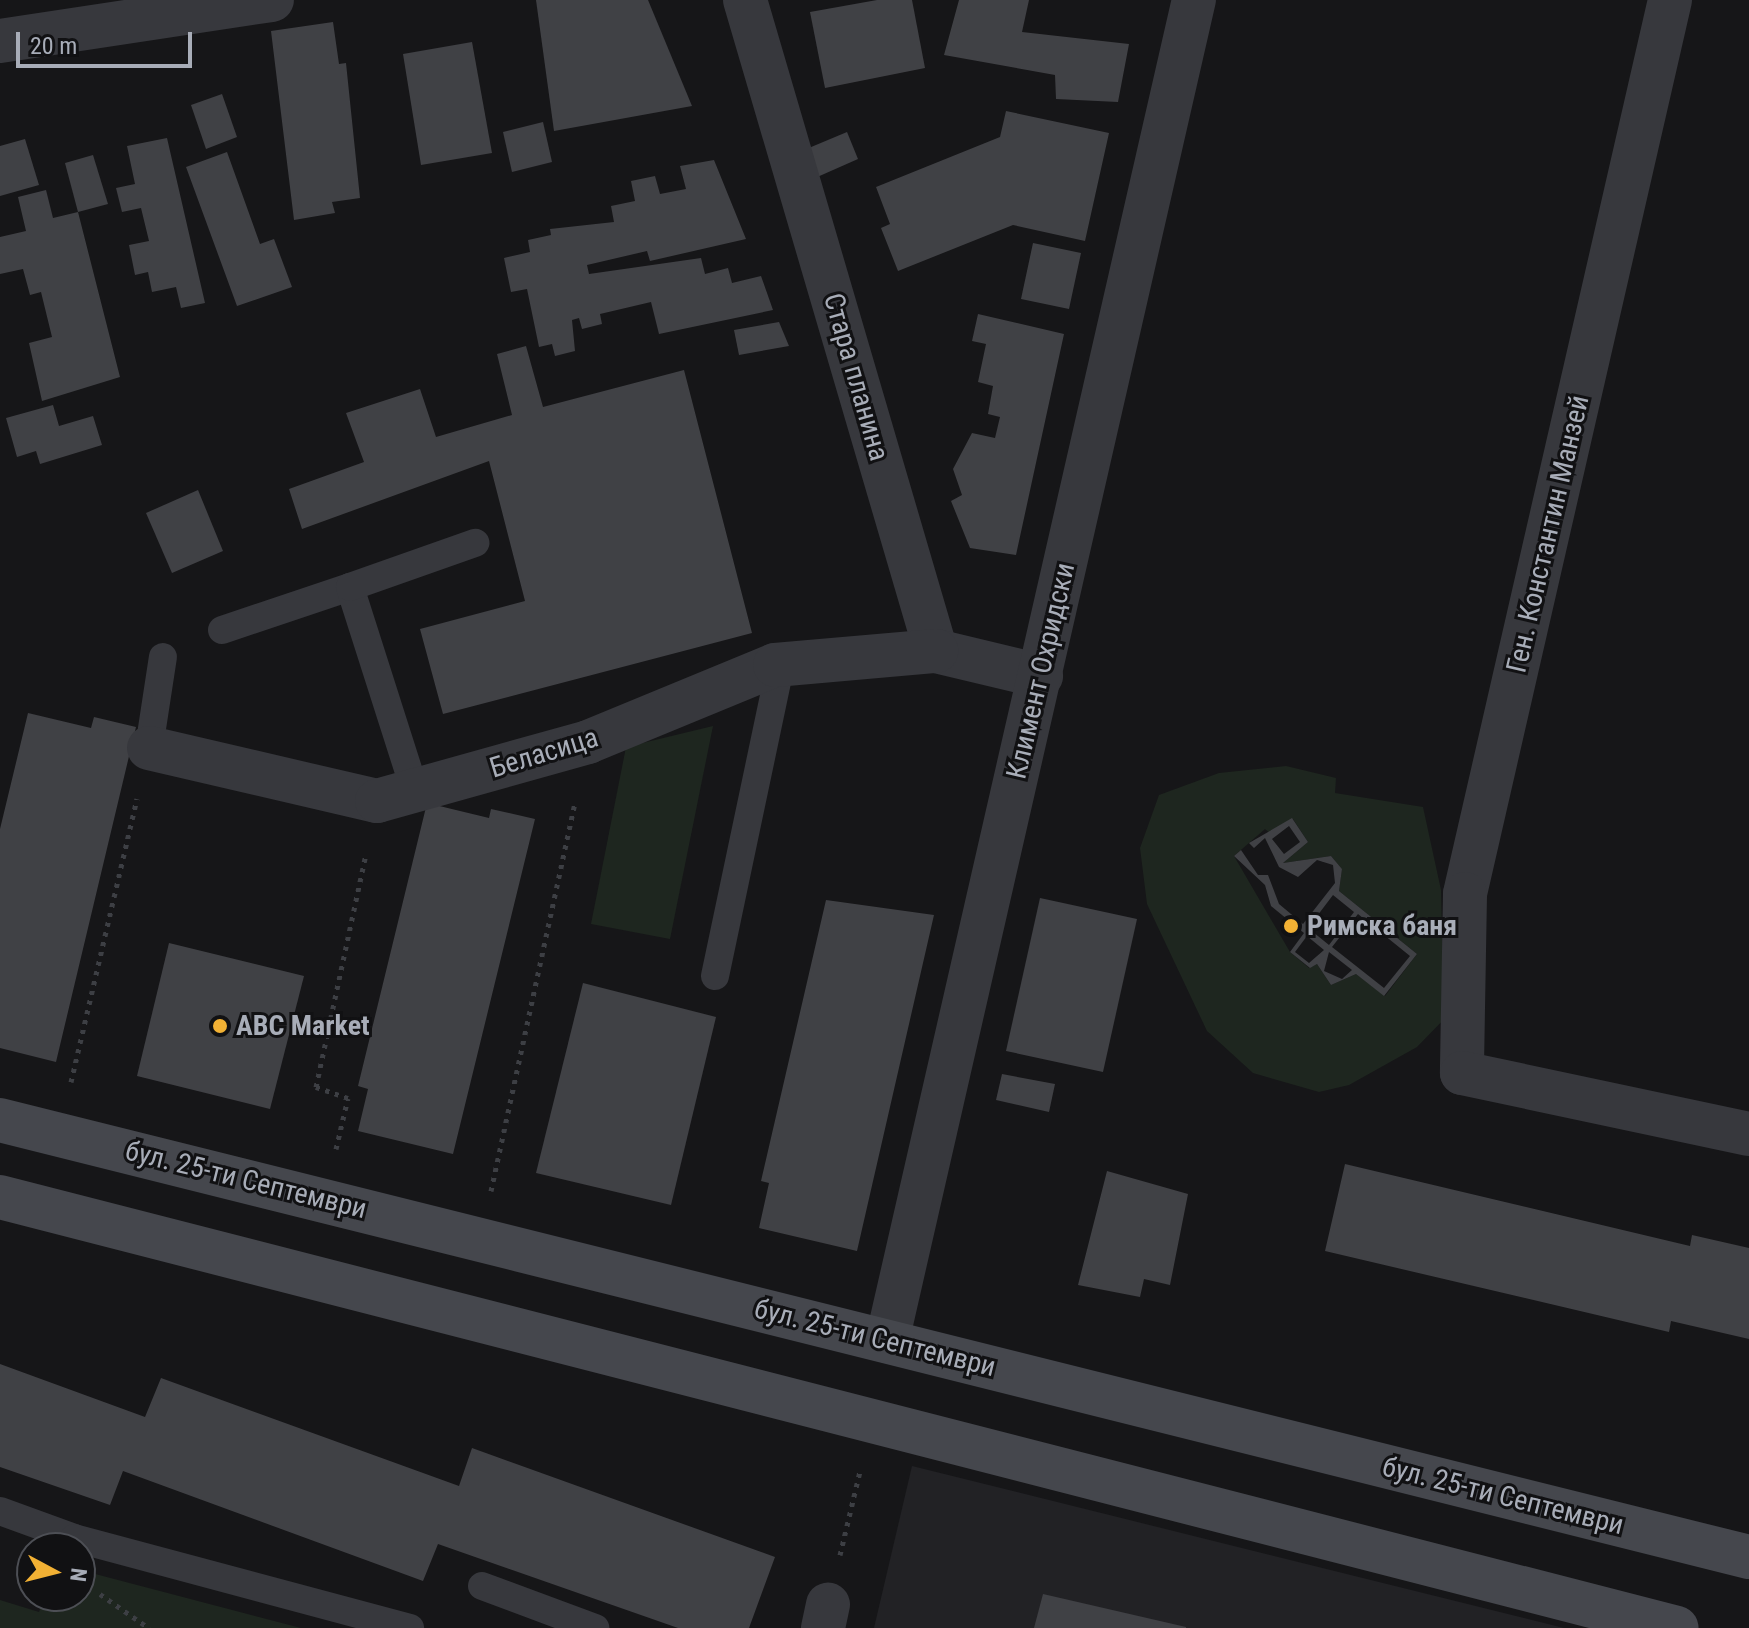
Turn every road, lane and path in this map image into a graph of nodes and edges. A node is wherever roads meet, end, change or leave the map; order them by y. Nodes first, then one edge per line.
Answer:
1 (272, 0) edge
2 (745, 0) edge
3 (1194, 0) edge
4 (1670, 0) edge
5 (0, 41) edge
6 (475, 543) dead end
7 (350, 587) junction
8 (222, 630) dead end
9 (936, 651) junction
10 (163, 657) dead end
11 (781, 664) junction
12 (1041, 676) junction
13 (588, 742) junction
14 (149, 748) junction
15 (396, 796) junction
16 (715, 976) dead end
17 (0, 1120) edge
18 (58, 1134) junction
19 (1749, 1134) edge
20 (0, 1197) edge
21 (325, 1199) junction
22 (481, 1239) junction
23 (887, 1341) junction
24 (872, 1420) junction
25 (0, 1511) edge
26 (1749, 1557) edge
27 (482, 1586) dead end
28 (96, 1590) edge
29 (826, 1616) edge
30 (149, 1628) edge
31 (410, 1628) edge
32 (595, 1628) edge
33 (1677, 1628) edge

1 - 5 street
2 - 9 street, Стара планина
3 - 12 street, Климент Охридски
4 - 19 street, Ген. Константин Манзей
6 - 7 lane
7 - 8 lane
7 - 15 lane
9 - 11 street, Беласица
9 - 12 street
10 - 14 lane
11 - 13 street, Беласица
11 - 16 lane
12 - 23 street, Климент Охридски
13 - 15 street, Беласица
13 - 22 path
14 - 15 street, Беласица
14 - 18 path
15 - 21 path
17 - 18 main road, бул. 25-ти Септември
18 - 21 main road, бул. 25-ти Септември
20 - 24 main road
21 - 22 main road, бул. 25-ти Септември
22 - 23 main road, бул. 25-ти Септември
23 - 26 main road, бул. 25-ти Септември
24 - 29 path
24 - 33 main road
25 - 31 lane
27 - 32 lane
28 - 30 path

